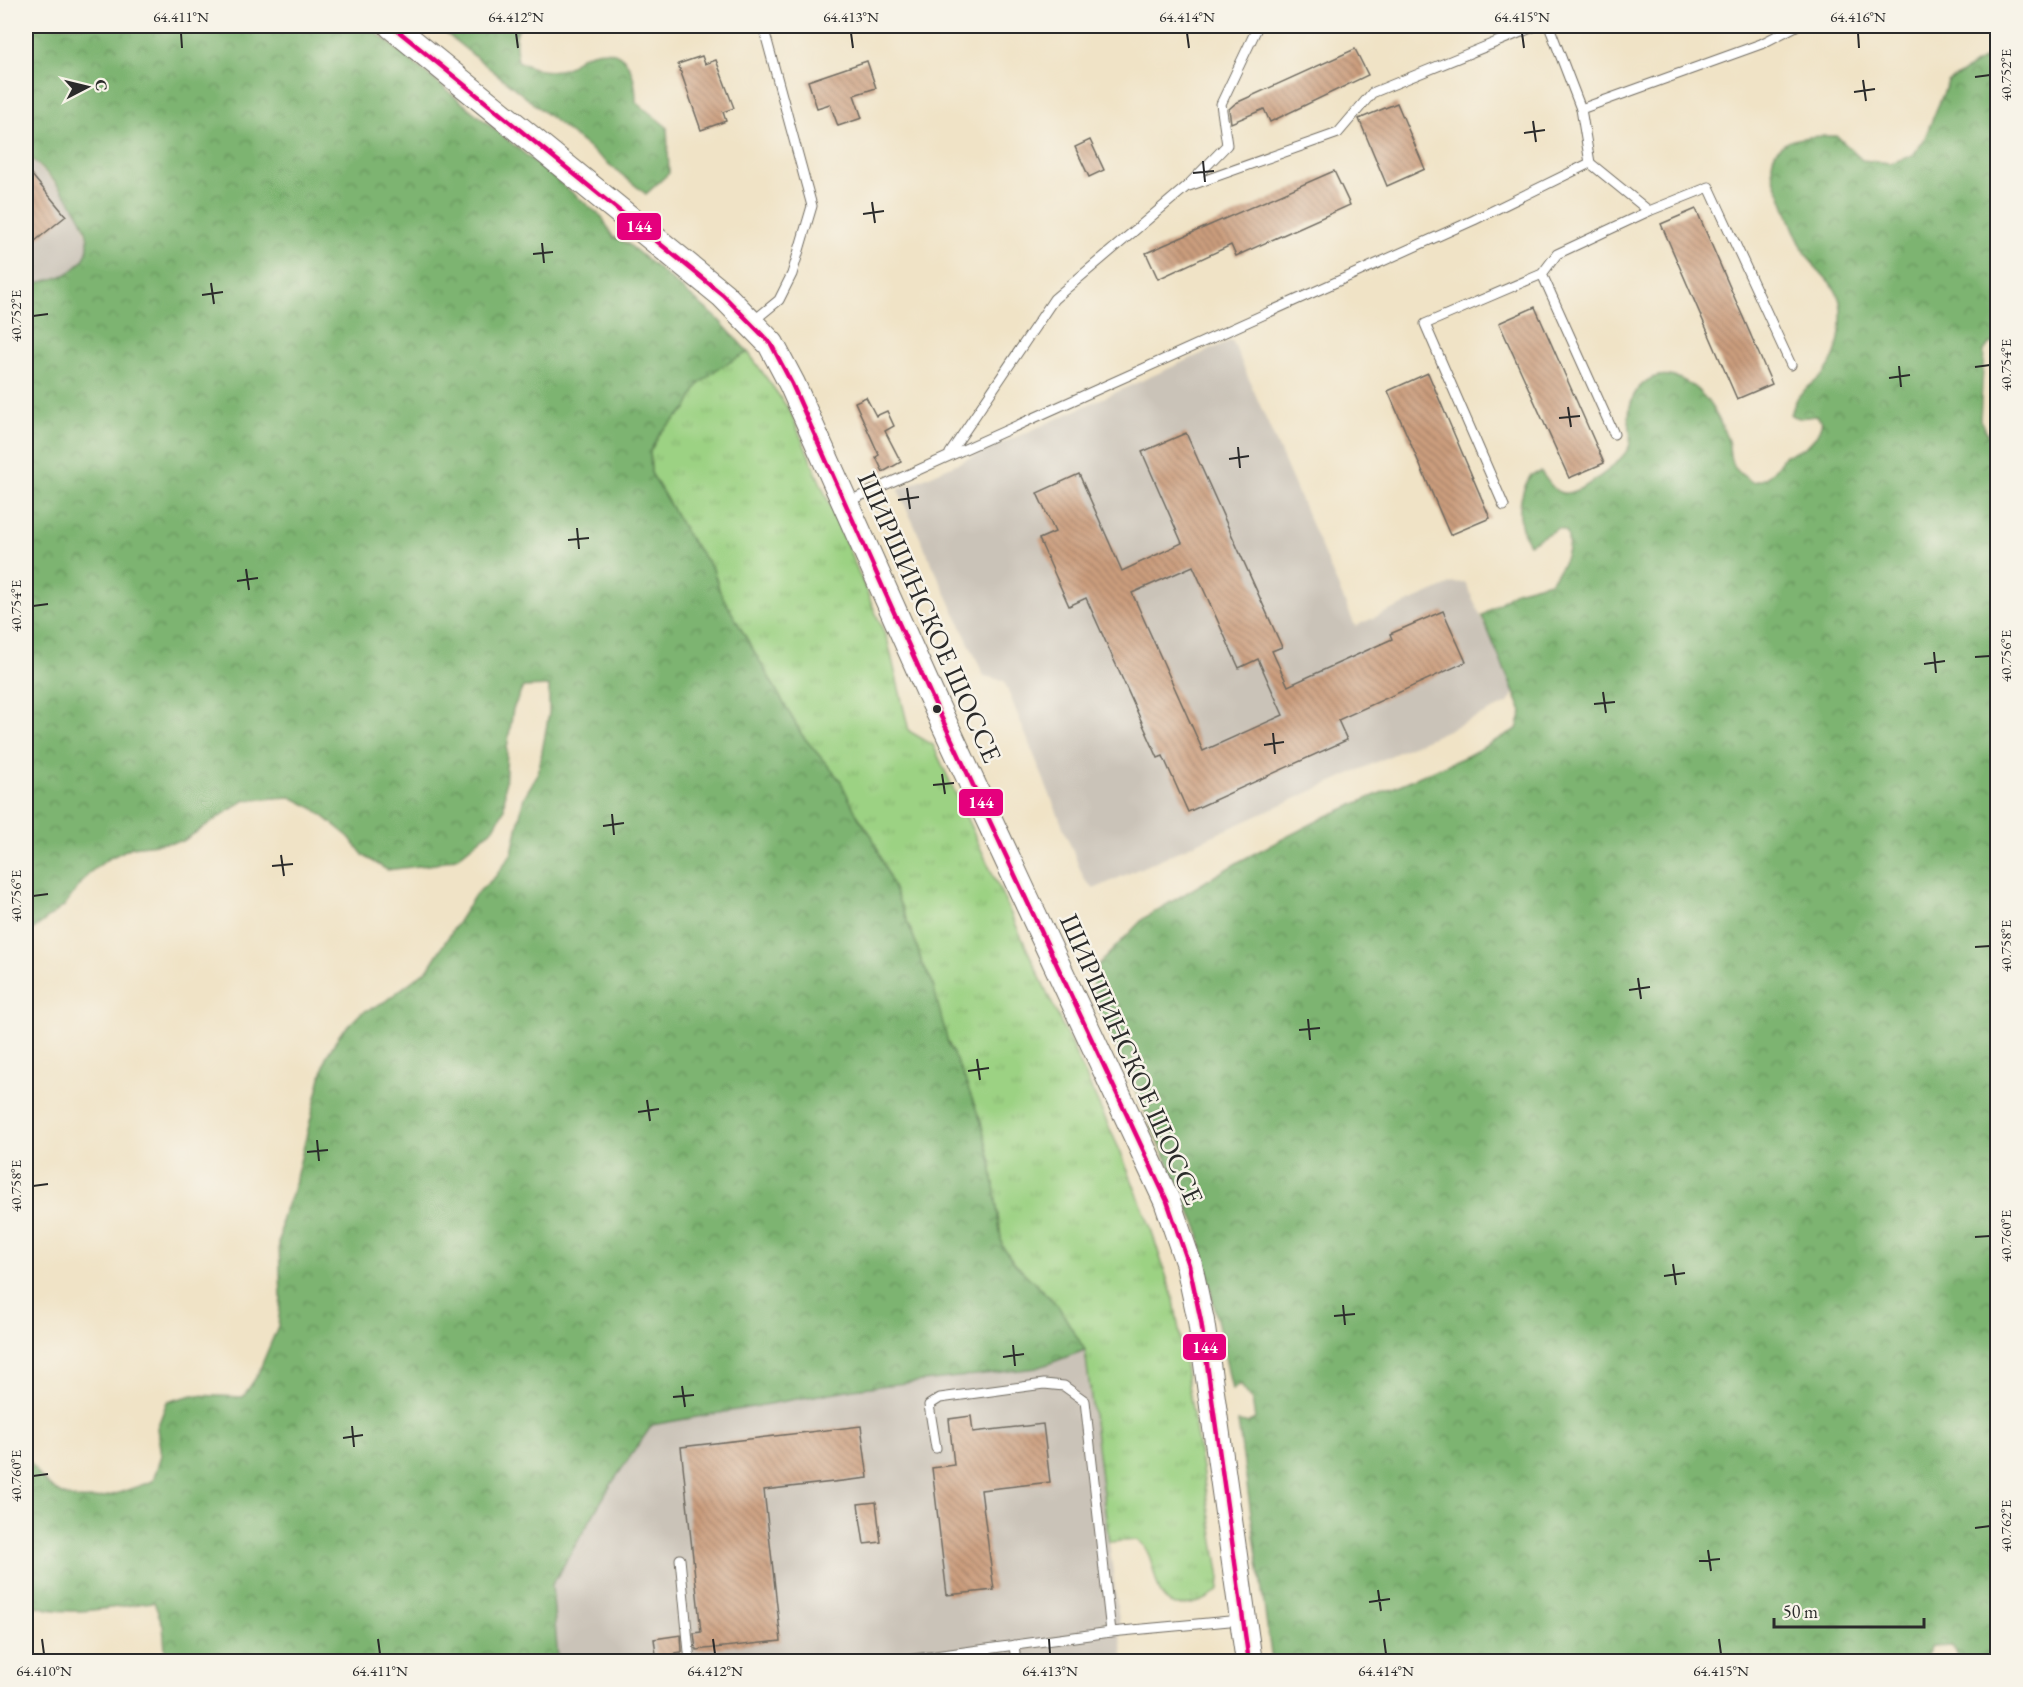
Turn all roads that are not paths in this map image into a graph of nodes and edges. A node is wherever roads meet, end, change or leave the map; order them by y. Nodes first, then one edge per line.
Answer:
1 (392, 26) edge
2 (763, 26) edge
3 (1258, 26) edge
4 (1536, 26) edge
5 (1549, 26) edge
6 (1796, 26) edge
7 (1581, 109) junction
8 (1590, 163) junction
9 (1186, 187) junction
10 (1649, 211) junction
11 (1542, 274) junction
12 (752, 323) junction
13 (1791, 366) dead end
14 (1614, 434) dead end
15 (948, 455) junction
16 (844, 503) junction
17 (1504, 506) dead end
18 (936, 1448) dead end
19 (680, 1559) dead end
20 (1243, 1620) junction
21 (1110, 1632) junction
22 (1014, 1645) junction
23 (690, 1662) edge
24 (891, 1662) edge
25 (1016, 1662) edge
26 (1249, 1662) edge

1 - 12 main road, ШИРШИНСКОЕ ШОССЕ
2 - 12 lane
3 - 9 lane
4 - 9 lane
5 - 7 lane
6 - 7 lane
7 - 8 lane
8 - 10 lane
8 - 15 lane
9 - 15 lane
10 - 11 lane
10 - 13 lane
11 - 14 lane
11 - 17 lane
12 - 16 main road, ШИРШИНСКОЕ ШОССЕ
15 - 16 lane
16 - 20 main road, ШИРШИНСКОЕ ШОССЕ
18 - 21 lane
19 - 23 lane
20 - 21 lane
20 - 26 main road, ШИРШИНСКОЕ ШОССЕ
21 - 22 lane
22 - 24 lane
22 - 25 lane

